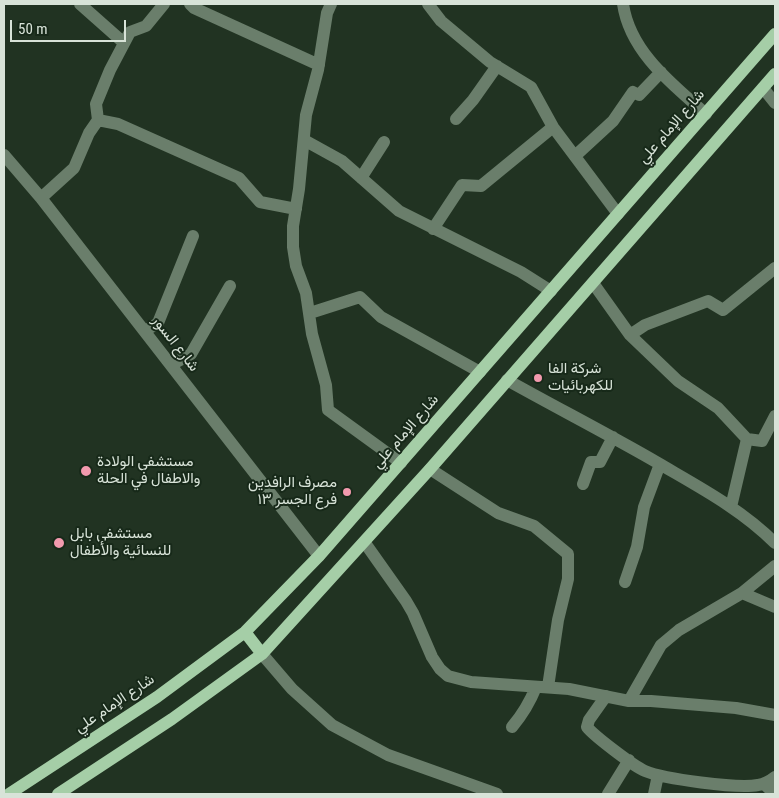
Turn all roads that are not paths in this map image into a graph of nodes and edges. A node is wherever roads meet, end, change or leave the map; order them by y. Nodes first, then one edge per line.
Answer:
1 (80, 4) edge
2 (164, 4) edge
3 (190, 4) edge
4 (331, 4) edge
5 (428, 4) edge
6 (623, 4) edge
7 (775, 34) edge
8 (124, 43) junction
9 (319, 65) junction
10 (497, 66) junction
11 (661, 72) junction
12 (775, 74) edge
13 (763, 88) junction
14 (775, 104) edge
15 (706, 114) junction
16 (456, 119) dead end
17 (98, 120) junction
18 (554, 127) junction
19 (304, 140) junction
20 (384, 142) dead end
21 (4, 155) edge
22 (575, 156) junction
23 (361, 178) junction
24 (41, 198) junction
25 (296, 209) junction
26 (618, 214) junction
27 (433, 229) junction
28 (193, 236) dead end
29 (775, 268) edge
30 (593, 284) junction
31 (230, 286) dead end
32 (551, 291) junction
33 (310, 313) junction
34 (145, 331) junction
35 (630, 335) junction
36 (171, 365) junction
37 (480, 372) junction
38 (507, 380) junction
39 (775, 416) edge
40 (613, 437) junction
41 (747, 439) junction
42 (401, 463) junction
43 (660, 464) junction
44 (430, 469) junction
45 (582, 484) dead end
46 (731, 506) junction
47 (365, 543) junction
48 (775, 543) edge
49 (319, 556) junction
50 (775, 566) edge
51 (626, 582) dead end
52 (742, 593) junction
53 (775, 607) edge
54 (245, 632) junction
55 (262, 654) junction
56 (542, 687) junction
57 (606, 696) junction
58 (629, 701) junction
59 (775, 715) edge
60 (512, 727) dead end
61 (628, 760) junction
62 (658, 775) junction
63 (775, 777) edge
64 (764, 784) junction
65 (9, 794) edge
66 (58, 794) edge
67 (497, 794) edge
68 (608, 794) edge
69 (654, 794) edge
70 (775, 794) edge

1 - 8 street
2 - 8 street
3 - 9 street
4 - 9 street
5 - 10 street
6 - 11 street
7 - 15 main road, شارع الإمام علي
8 - 17 street
9 - 19 street
10 - 16 street
10 - 18 street
11 - 15 street
11 - 22 street
12 - 13 main road
13 - 14 street
13 - 30 main road
15 - 26 main road, شارع الإمام علي
17 - 24 street
17 - 25 street
18 - 22 street
18 - 27 street
19 - 23 street
19 - 25 street
20 - 23 street
21 - 24 street, شارع السور
22 - 26 street
23 - 27 street
24 - 34 street, شارع السور
25 - 33 street
26 - 32 main road, شارع الإمام علي
27 - 32 street
28 - 34 street
29 - 35 street
30 - 35 street
30 - 38 main road
31 - 36 street
32 - 37 main road, شارع الإمام علي
33 - 37 street
33 - 42 street
34 - 36 street, شارع السور
35 - 41 street
36 - 49 street, شارع السور
37 - 42 main road, شارع الإمام علي
38 - 40 street
38 - 44 main road
39 - 41 street
40 - 43 street
40 - 45 street
41 - 46 street
42 - 49 main road, شارع الإمام علي
43 - 46 street
43 - 51 street
44 - 47 main road
44 - 56 street
46 - 48 street
47 - 55 main road
47 - 56 street
49 - 54 main road, شارع الإمام علي
50 - 52 street
52 - 53 street
52 - 58 street
54 - 55 main road
54 - 65 main road, شارع الإمام علي
55 - 66 main road
55 - 67 street
56 - 57 street
56 - 60 street
57 - 58 street
57 - 61 street
58 - 59 street
61 - 62 street
61 - 68 street
62 - 64 street
62 - 69 street
63 - 64 street
64 - 70 street

